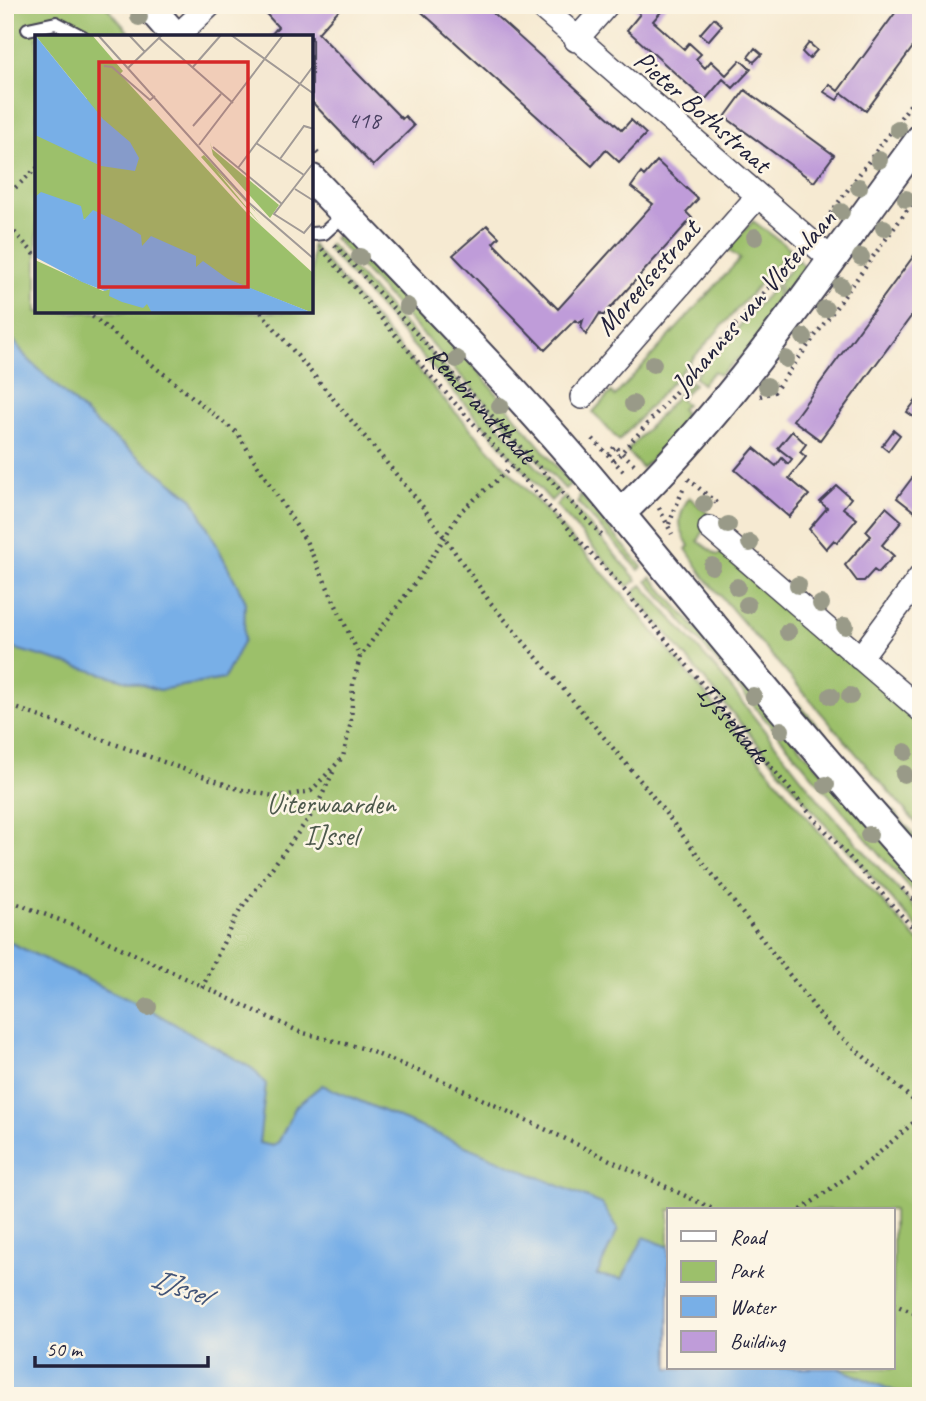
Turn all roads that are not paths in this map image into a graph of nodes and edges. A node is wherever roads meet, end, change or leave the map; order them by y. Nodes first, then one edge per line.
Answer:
1 (148, 5) edge
2 (210, 5) edge
3 (539, 5) edge
4 (607, 5) edge
5 (29, 29) dead end
6 (181, 32) edge
7 (79, 35) edge
8 (576, 40) junction
9 (921, 138) edge
10 (313, 180) edge
11 (757, 197) junction
12 (345, 214) junction
13 (317, 234) edge
14 (820, 251) junction
15 (582, 397) dead end
16 (620, 514) junction
17 (710, 528) dead end
18 (921, 576) edge
19 (860, 658) junction
20 (921, 710) edge
21 (921, 869) edge

1 - 6 street
2 - 6 street
3 - 8 street, Pieter Bothstraat
4 - 8 street
5 - 7 lane
8 - 11 street, Pieter Bothstraat
9 - 14 street, Johannes van Vlotenlaan
10 - 12 street, Rembrandtkade
11 - 14 street, Pieter Bothstraat
11 - 15 street, Moreelsestraat
12 - 13 lane
12 - 16 street, Rembrandtkade
14 - 16 street, Johannes van Vlotenlaan
16 - 21 street, IJsselkade
17 - 19 street
18 - 19 street
19 - 20 street

